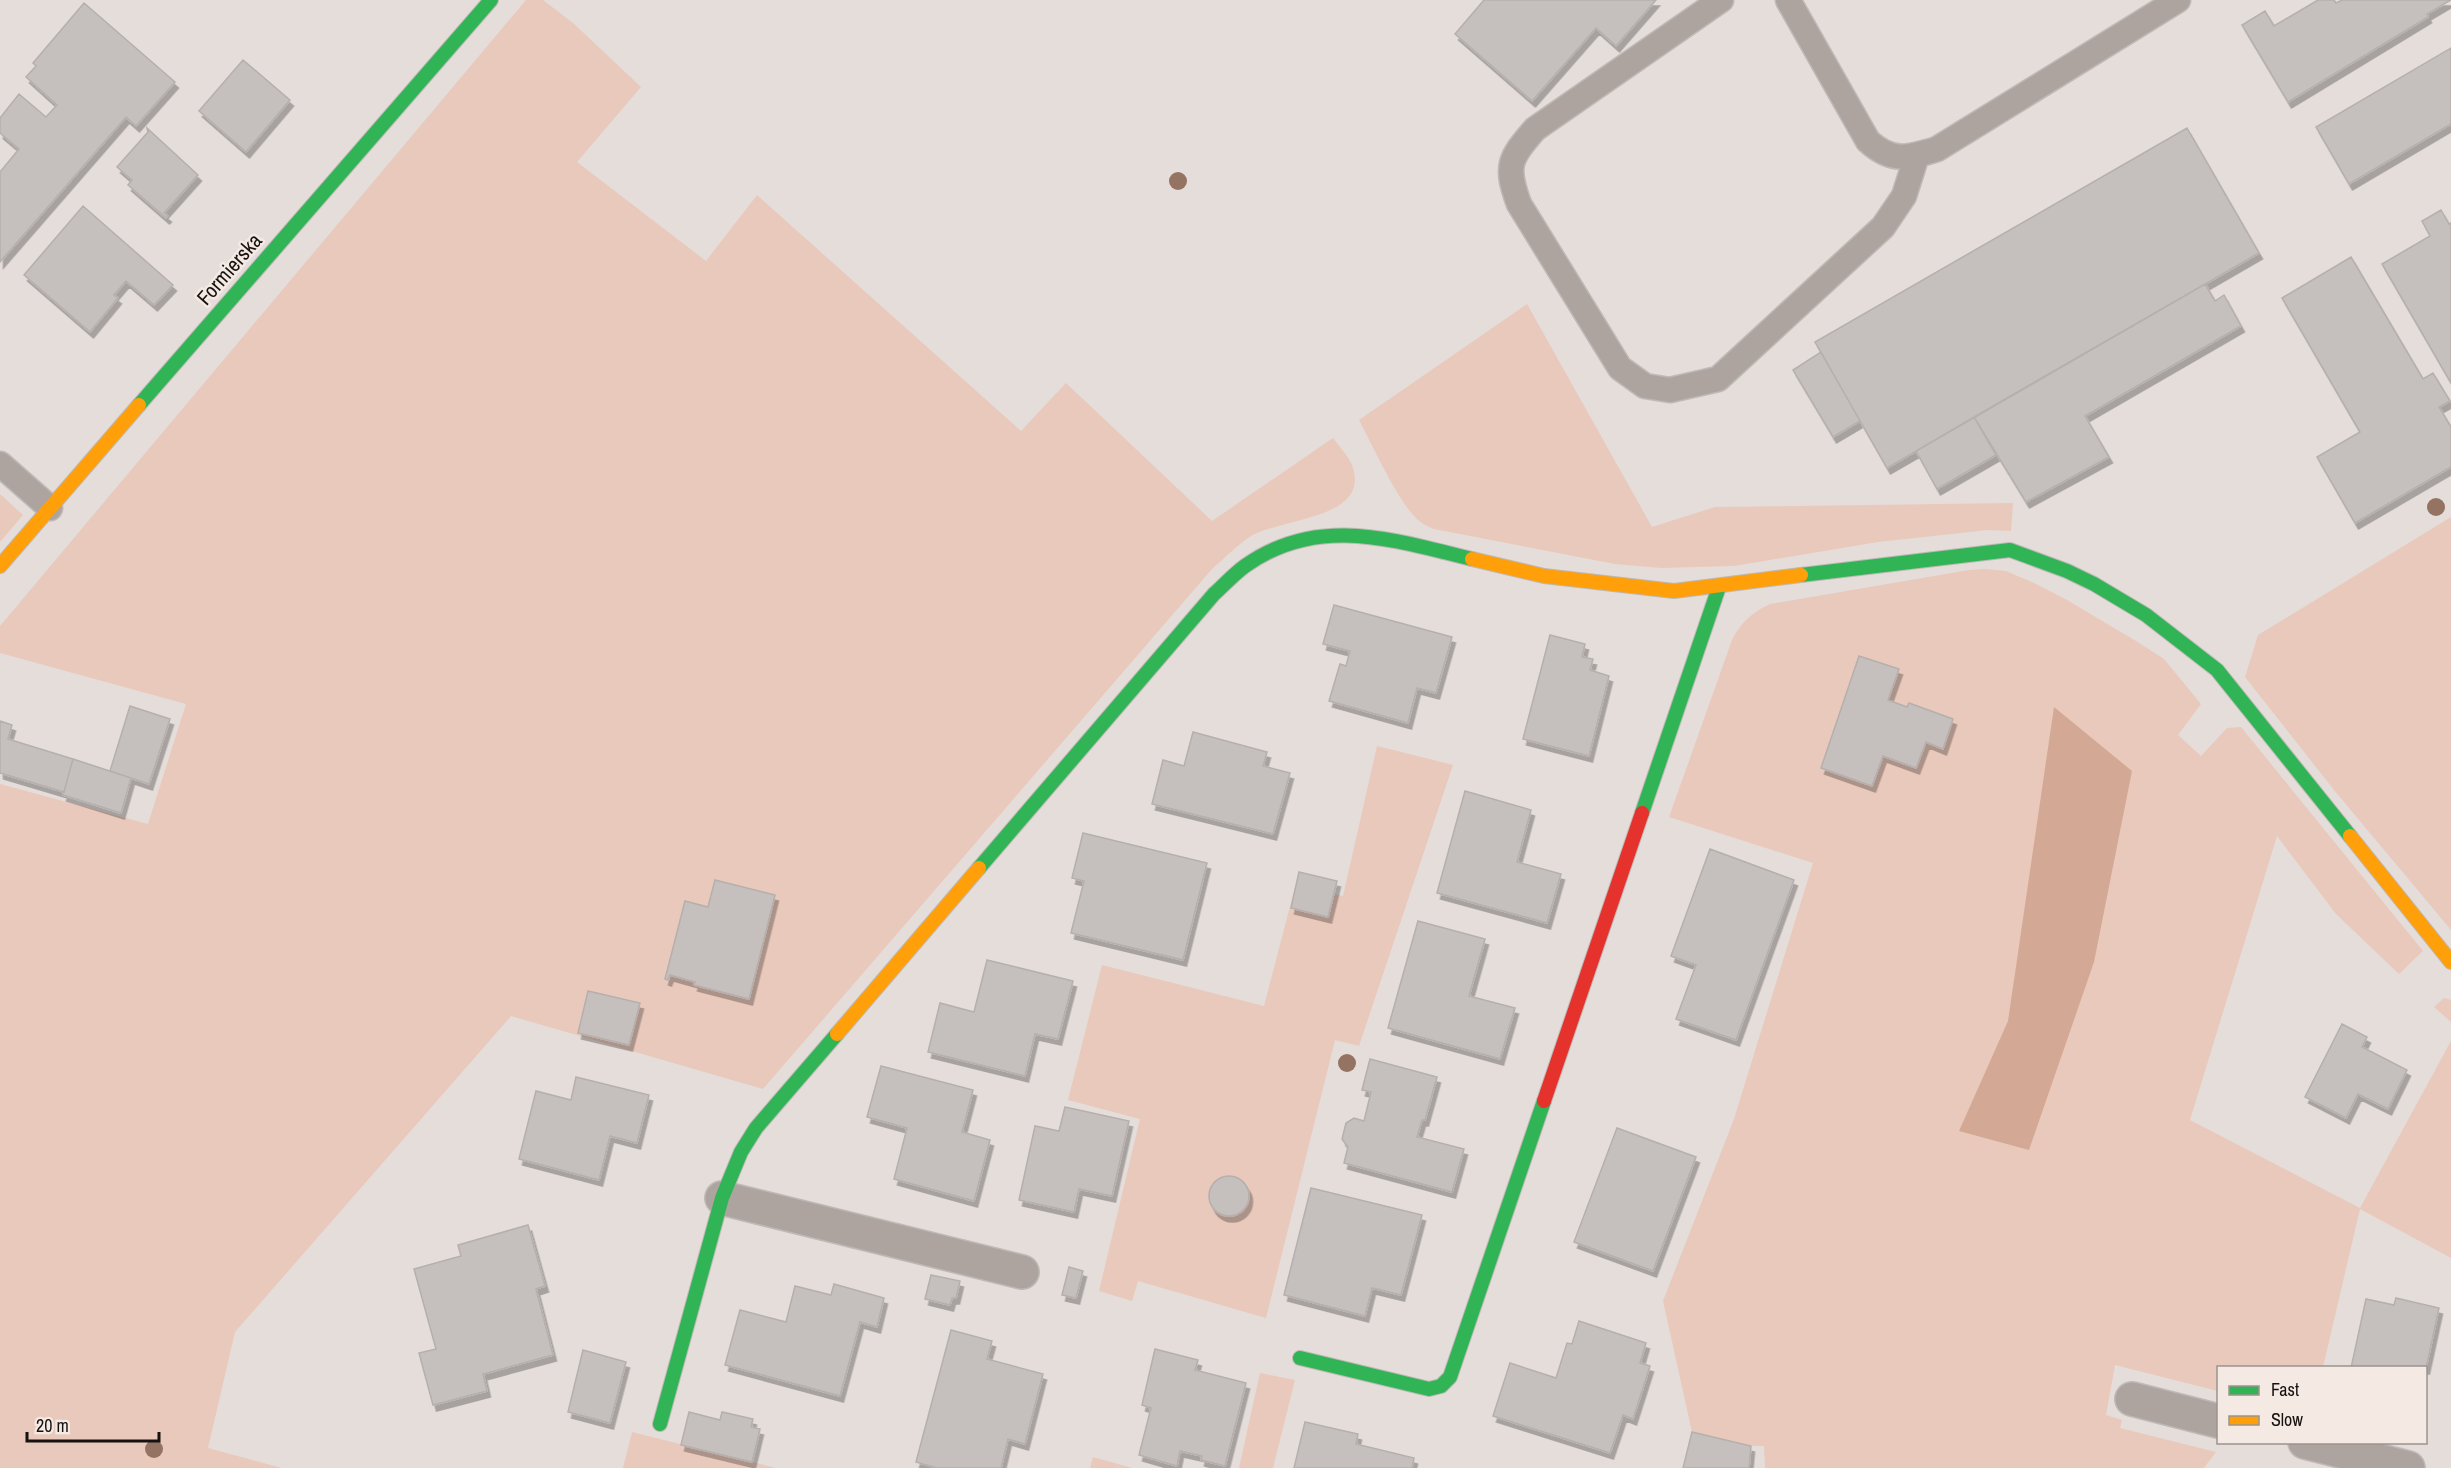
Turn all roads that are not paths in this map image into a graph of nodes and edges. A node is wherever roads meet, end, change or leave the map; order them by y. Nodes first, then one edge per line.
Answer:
1 (491, 0) edge
2 (1721, 0) edge
3 (1788, 0) edge
4 (2178, 0) edge
5 (1917, 155) junction
6 (0, 464) edge
7 (50, 508) junction
8 (0, 566) edge
9 (1719, 587) junction
10 (2451, 962) edge
11 (722, 1198) junction
12 (1022, 1272) dead end
13 (1300, 1358) dead end
14 (2132, 1399) dead end
15 (2217, 1421) edge
16 (660, 1424) dead end
17 (2310, 1444) edge
18 (2408, 1468) edge

1 - 7 street, Formierska
2 - 5 lane
3 - 5 lane
4 - 5 lane
6 - 7 lane
7 - 8 street, Formierska
9 - 10 street
9 - 11 street
9 - 13 street
11 - 12 street
11 - 16 street
14 - 15 street
17 - 18 street

